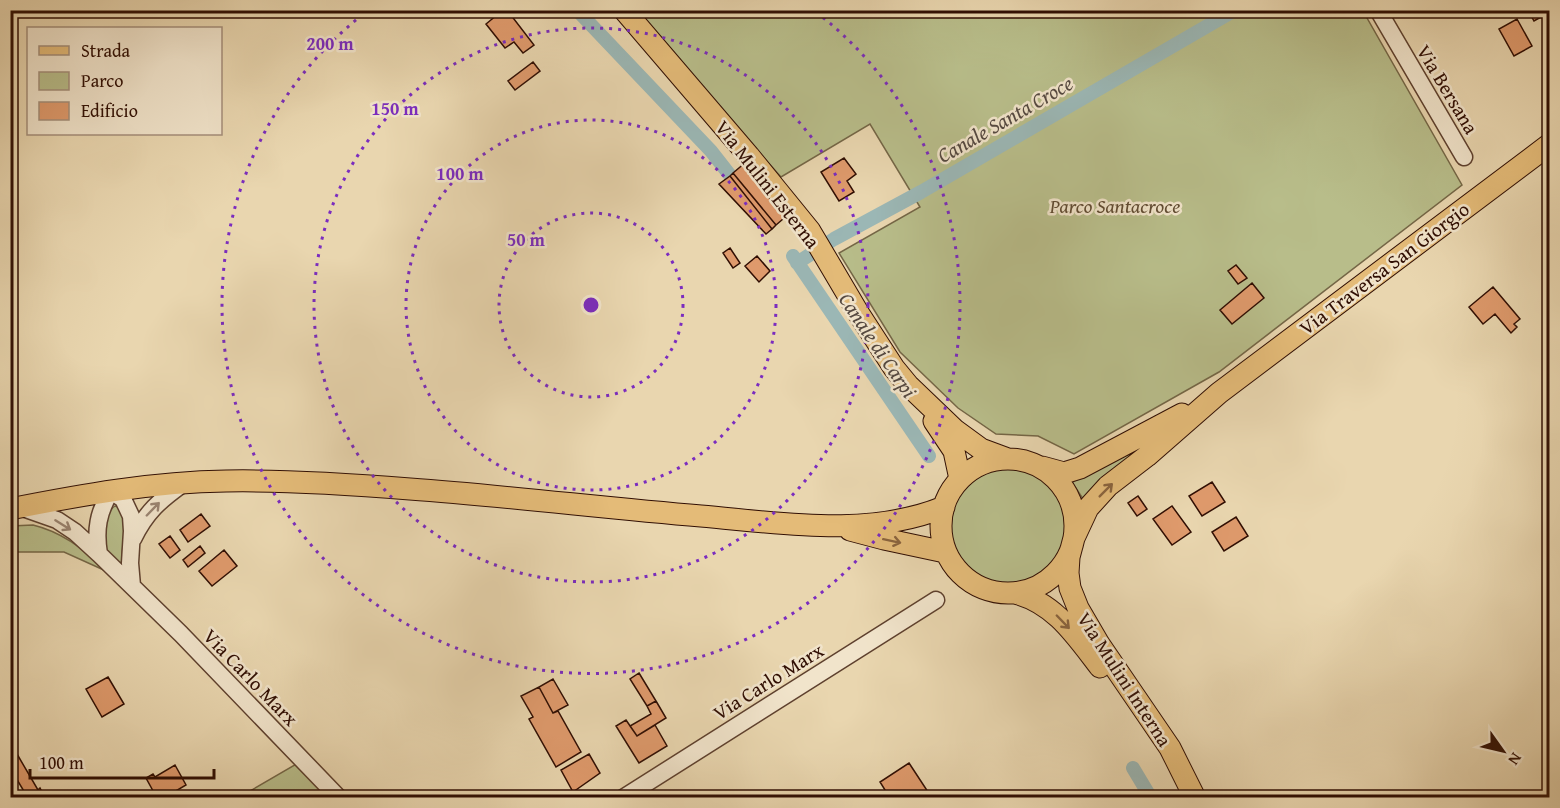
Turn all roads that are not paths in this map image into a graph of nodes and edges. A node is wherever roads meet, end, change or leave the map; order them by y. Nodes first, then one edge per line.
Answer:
1 (624, 10) edge
2 (1378, 10) edge
3 (1550, 144) edge
4 (1464, 157) dead end
5 (1219, 393) junction
6 (919, 398) junction
7 (1008, 459) junction
8 (1036, 465) junction
9 (960, 479) junction
10 (184, 483) junction
11 (111, 491) junction
12 (944, 507) junction
13 (15, 508) edge
14 (840, 527) junction
15 (1074, 538) junction
16 (131, 542) junction
17 (945, 552) junction
18 (99, 554) junction
19 (132, 586) junction
20 (1014, 592) junction
21 (936, 600) dead end
22 (1191, 790) edge
23 (339, 798) edge
24 (623, 798) edge

1 - 6 main road, Via Mulini Esterna
2 - 4 street, Via Bersana
3 - 5 main road, Via Traversa San Giorgio
5 - 8 main road, Via Traversa San Giorgio
15 -> 5 main road, Via Traversa San Giorgio
6 - 7 main road, Via Mulini Esterna
6 - 9 main road, Via Mulini Esterna
7 - 8 main road
7 - 9 main road
8 - 15 main road
9 - 12 main road
10 - 11 main road
10 - 14 main road
16 -> 10 street
11 - 13 main road
11 - 16 street
11 - 18 street
12 - 14 main road
12 - 17 main road
13 -> 18 street, Via Carlo Marx
14 -> 17 main road
15 - 20 main road
15 - 22 main road, Via Mulini Interna
16 - 19 street
17 - 20 main road
18 - 19 street, Via Carlo Marx
19 - 23 street, Via Carlo Marx
20 -> 22 main road, Via Mulini Interna
21 - 24 street, Via Carlo Marx

